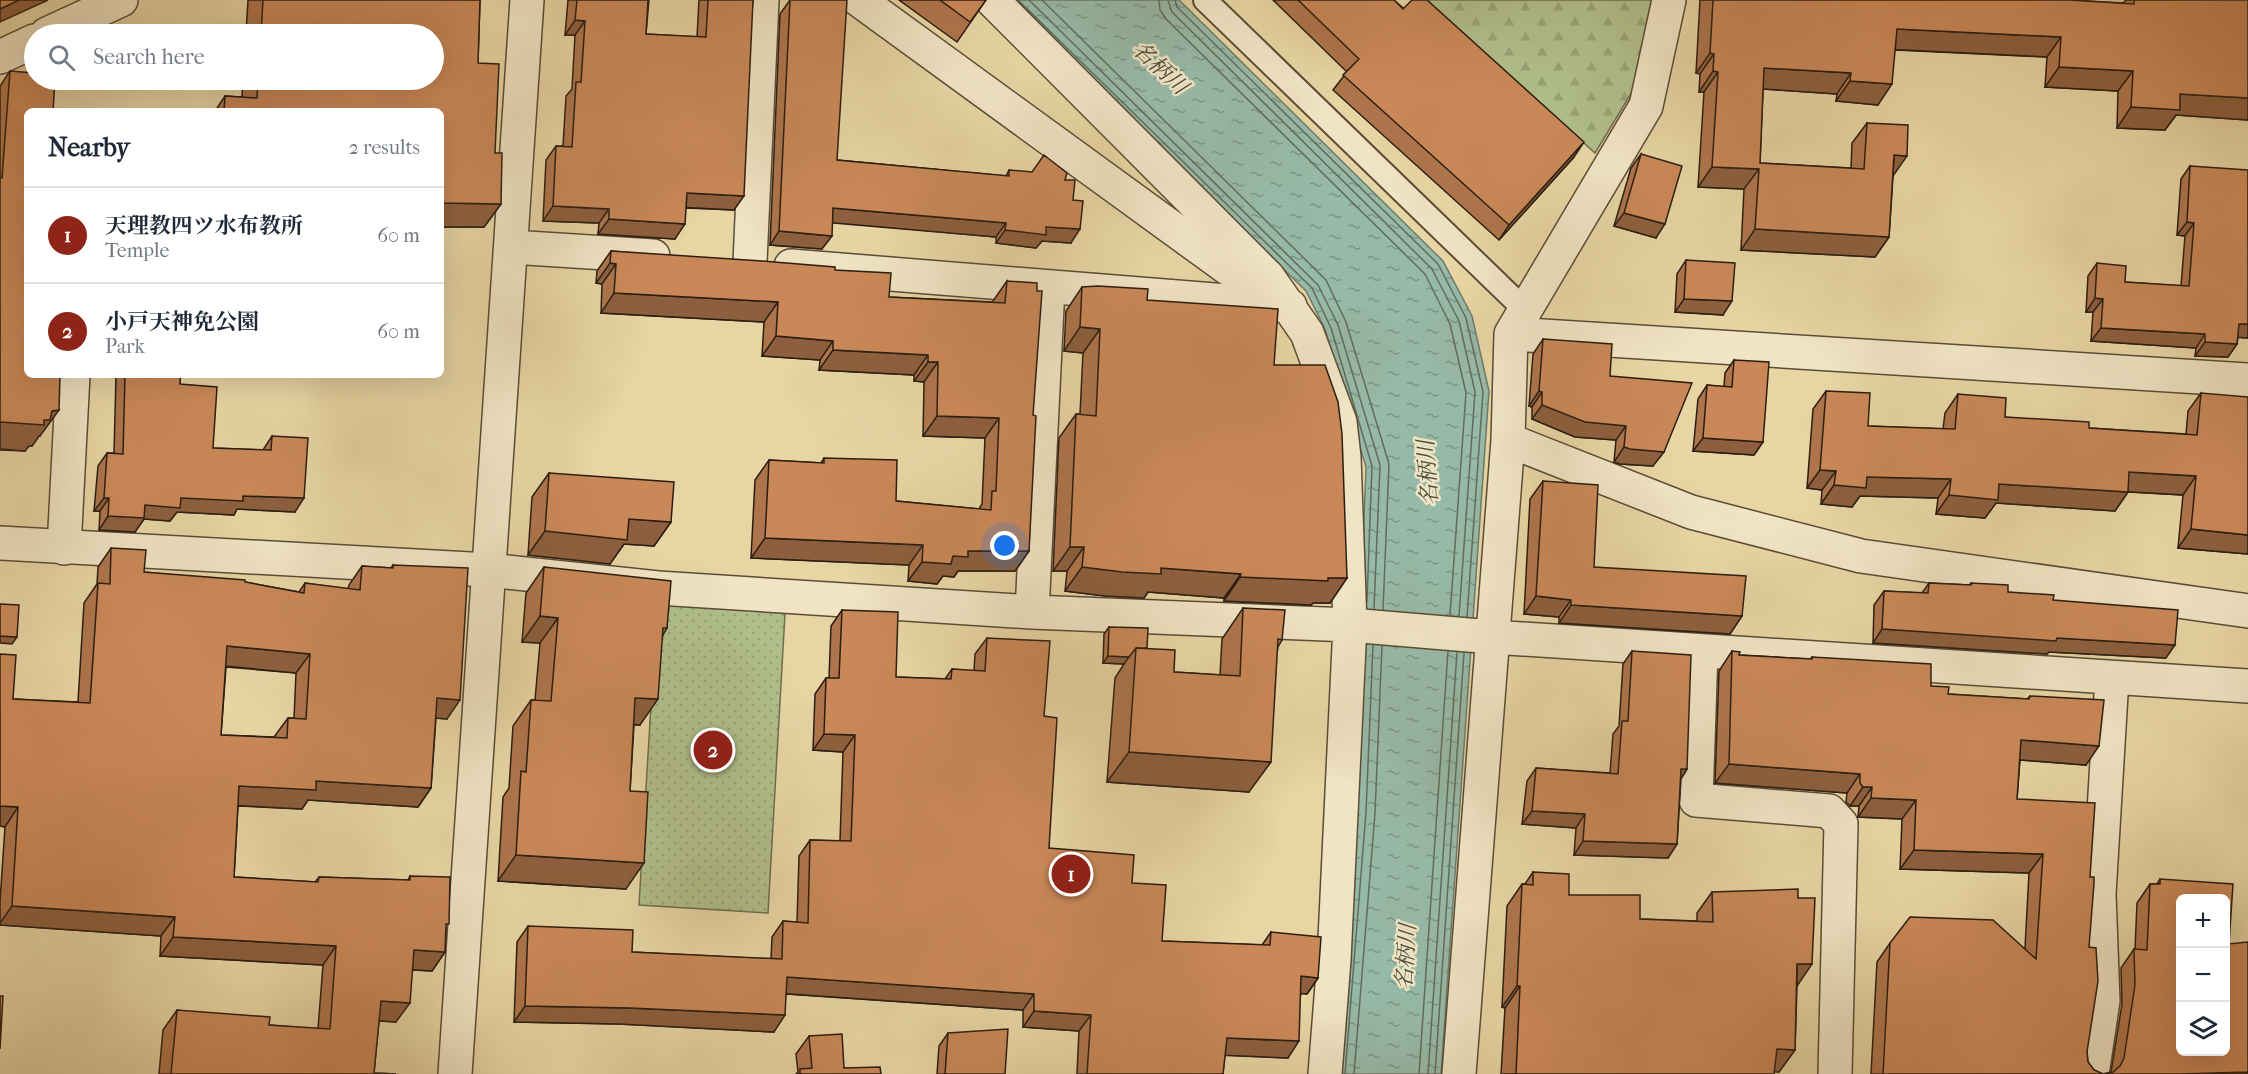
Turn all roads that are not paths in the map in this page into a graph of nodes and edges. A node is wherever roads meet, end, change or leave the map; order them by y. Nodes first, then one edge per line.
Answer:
1 (121, 0) edge
2 (527, 0) edge
3 (762, 0) edge
4 (859, 0) edge
5 (992, 0) edge
6 (1205, 0) edge
7 (1669, 0) edge
8 (69, 24) edge
9 (24, 45) edge
10 (0, 57) edge
11 (511, 247) junction
12 (681, 258) edge
13 (716, 260) edge
14 (750, 262) junction
15 (1048, 287) junction
16 (1290, 306) junction
17 (1518, 322) junction
18 (73, 378) edge
19 (2248, 380) edge
20 (1508, 440) junction
21 (0, 543) edge
22 (64, 548) junction
23 (488, 570) junction
24 (2248, 611) edge
25 (1032, 612) junction
26 (1350, 625) junction
27 (1492, 637) junction
28 (1701, 651) junction
29 (2112, 678) junction
30 (2248, 686) edge
31 (455, 1074) edge
32 (1325, 1074) edge
33 (1459, 1074) edge
34 (1835, 1074) edge
35 (2092, 1074) edge

1 - 8 street
2 - 11 street
3 - 14 street
4 - 16 street
5 - 16 street
6 - 17 lane
7 - 17 street
9 - 10 street
11 - 12 street
11 - 23 street
13 - 14 street
14 - 15 street
15 - 16 street
15 - 25 street
16 - 26 street
17 - 19 street
17 - 20 street
18 - 22 street
20 - 24 street
20 - 27 street
21 - 22 street
22 - 23 street
23 - 25 street
23 - 31 street
25 - 26 street
26 - 27 street
26 - 32 street
27 - 28 street
27 - 33 street
28 - 29 street
28 - 34 street
29 - 30 street
29 - 35 street

